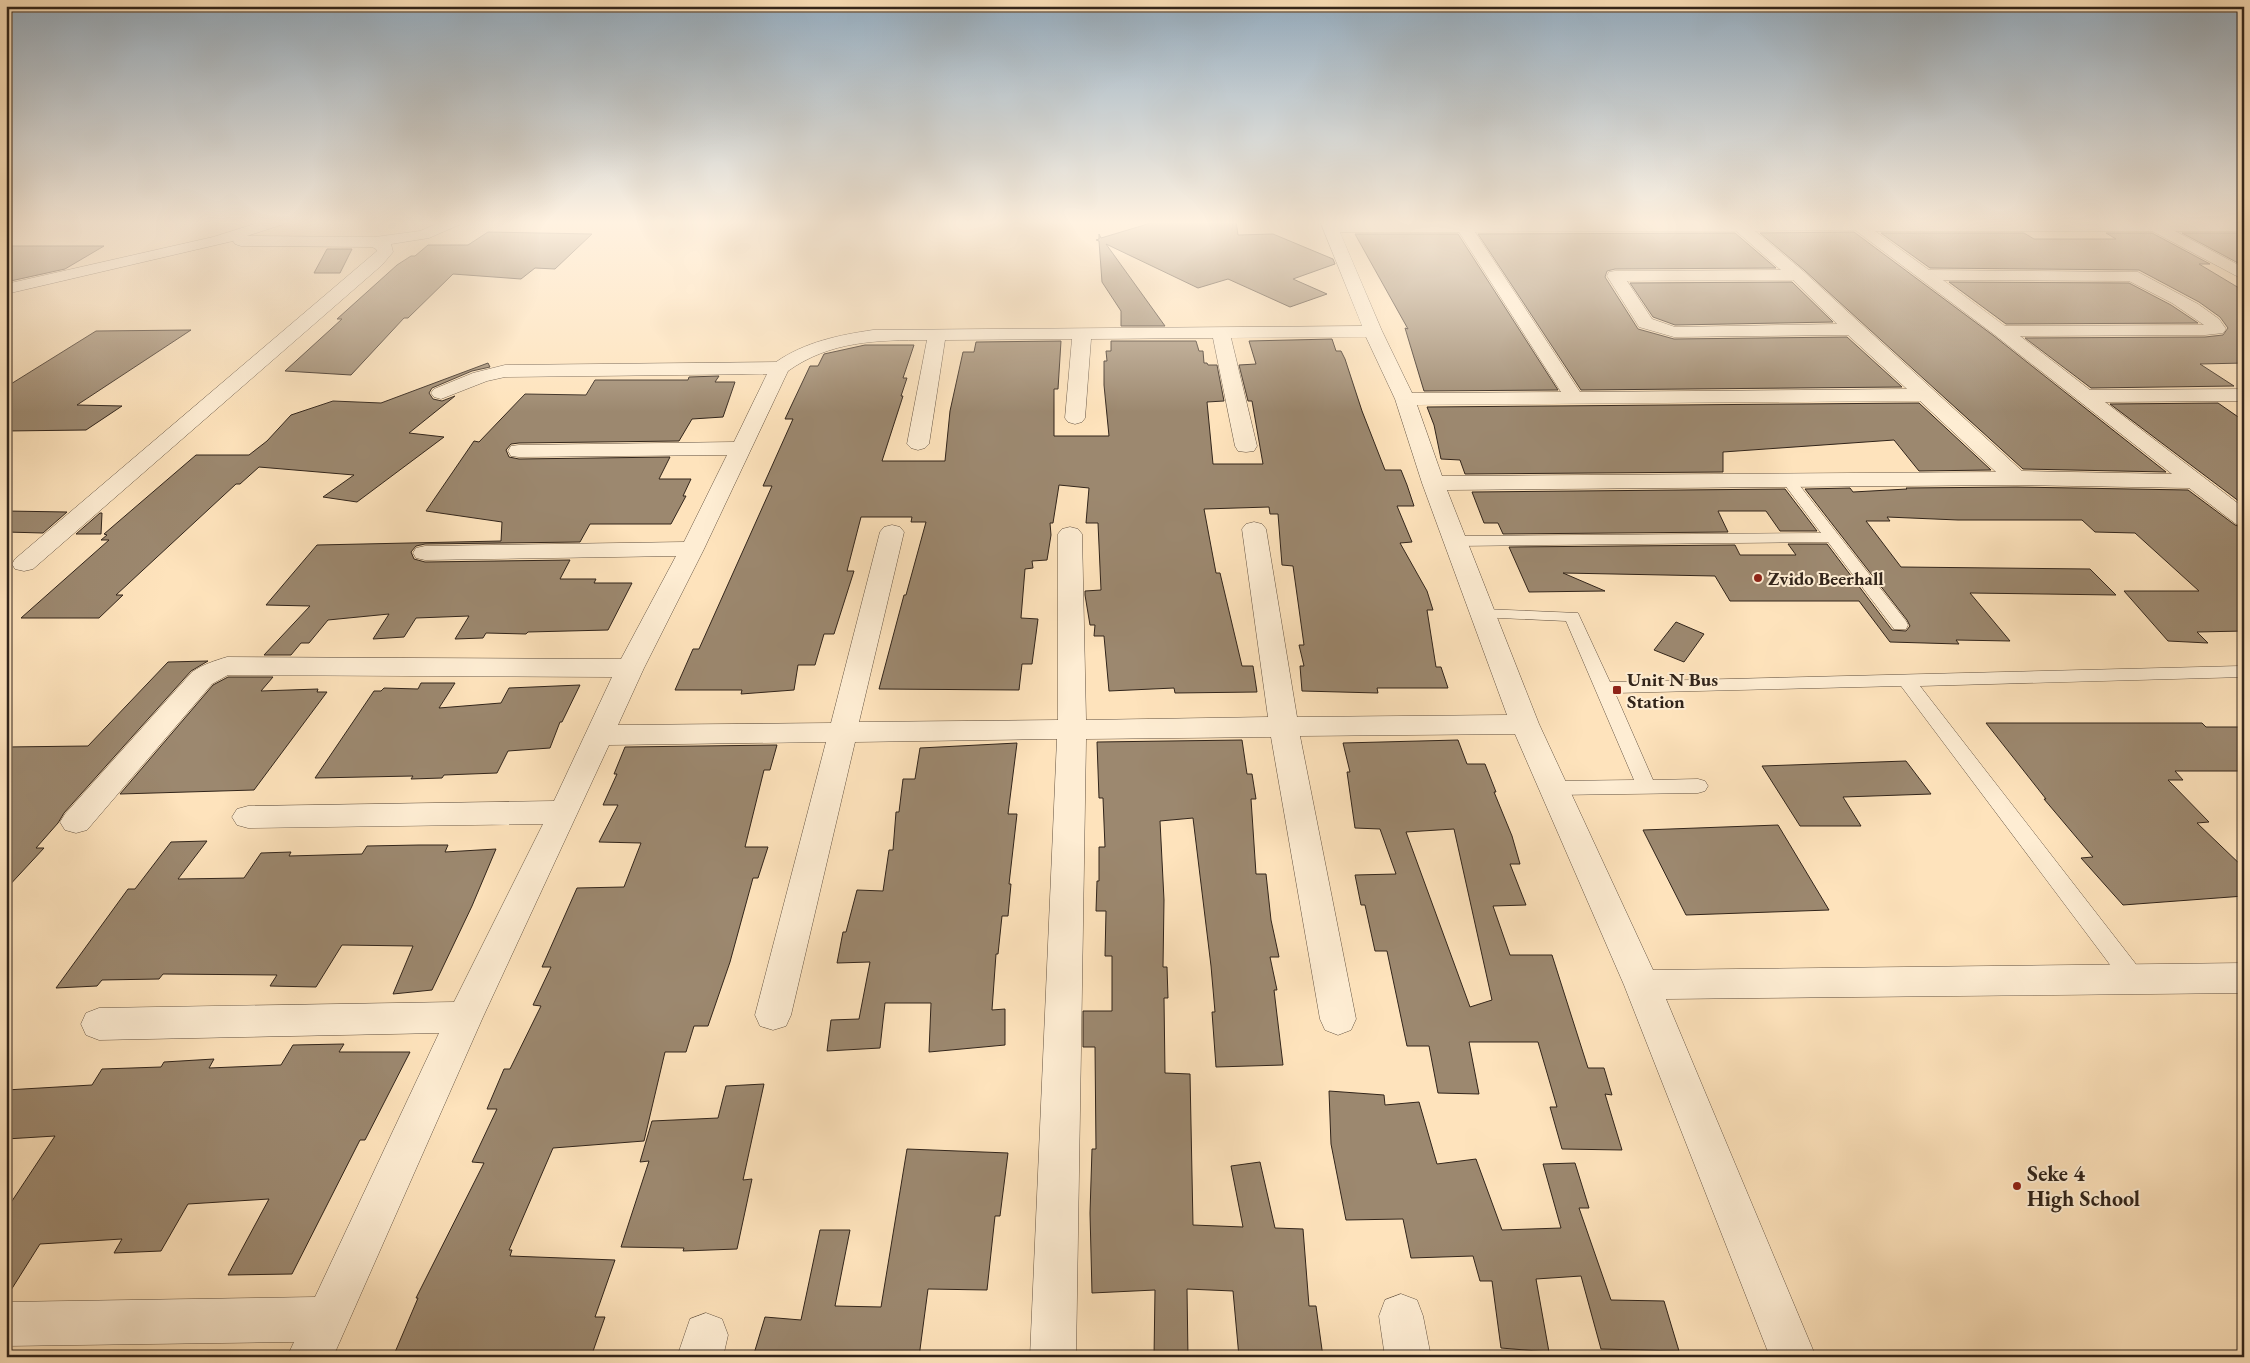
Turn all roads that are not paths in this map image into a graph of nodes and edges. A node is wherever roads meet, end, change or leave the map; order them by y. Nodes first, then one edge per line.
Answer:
1 (25, 285) edge
2 (350, 285) edge
3 (1354, 285) edge
4 (1501, 285) edge
5 (1620, 285) edge
6 (1807, 285) edge
7 (1938, 285) edge
8 (2152, 285) edge
9 (6, 289) edge
10 (1853, 329) junction
11 (1373, 331) junction
12 (2002, 331) junction
13 (937, 333) junction
14 (1082, 333) junction
15 (1221, 333) junction
16 (780, 368) junction
17 (441, 393) dead end
18 (1924, 395) junction
19 (2086, 396) junction
20 (2243, 396) edge
21 (1574, 397) junction
22 (1405, 398) junction
23 (1075, 418) dead end
24 (918, 444) dead end
25 (1246, 446) dead end
26 (740, 448) junction
27 (519, 451) dead end
28 (2016, 478) junction
29 (1788, 480) junction
30 (2192, 481) junction
31 (1432, 483) junction
32 (2244, 519) edge
33 (1254, 529) dead end
34 (892, 532) dead end
35 (1070, 534) dead end
36 (1832, 537) junction
37 (1455, 541) junction
38 (692, 549) junction
39 (425, 553) dead end
40 (24, 564) dead end
41 (1483, 614) junction
42 (1900, 625) dead end
43 (630, 668) junction
44 (2240, 672) dead end
45 (1906, 680) junction
46 (1603, 688) junction
47 (1525, 724) junction
48 (1284, 726) junction
49 (1072, 729) junction
50 (842, 732) junction
51 (600, 735) junction
52 (1646, 786) junction
53 (1698, 786) dead end
54 (1554, 788) junction
55 (564, 812) junction
56 (248, 817) dead end
57 (76, 822) dead end
58 (2244, 978) edge
59 (2134, 979) junction
60 (1642, 985) junction
61 (773, 1015) dead end
62 (465, 1017) junction
63 (1338, 1019) dead end
64 (99, 1024) dead end
65 (6, 1324) edge
66 (318, 1338) edge
67 (1053, 1357) edge
68 (1793, 1357) edge

1 - 9 street
2 - 40 street
3 - 11 street
4 - 21 street
5 - 10 street
6 - 10 street
7 - 12 street
8 - 12 street
10 - 18 street
11 - 15 street
11 - 22 street
12 - 19 street
13 - 14 street
13 - 16 street
13 - 24 street
14 - 15 street
14 - 23 street
15 - 25 street
16 - 17 street
16 - 26 street
18 - 21 street
18 - 28 street
19 - 20 street
19 - 30 street
21 - 22 street
22 - 31 street
26 - 27 street
26 - 38 street
28 - 29 street
28 - 30 street
29 - 31 street
29 - 36 lane
30 - 32 street
31 - 37 street
33 - 48 street
34 - 50 street
35 - 49 street
36 - 37 lane
36 - 42 lane
37 - 41 street
38 - 39 street
38 - 43 street
41 - 46 lane
41 - 47 street
43 - 51 street
43 - 57 street
44 - 45 lane
45 - 46 lane
45 - 59 lane
46 - 52 lane
47 - 48 street
47 - 54 street
48 - 49 street
48 - 63 street
49 - 50 street
49 - 67 street
50 - 51 street
50 - 61 street
51 - 55 street
52 - 53 lane
52 - 54 lane
54 - 60 street
55 - 56 street
55 - 62 street
58 - 59 street
59 - 60 street
60 - 68 street
62 - 64 street
62 - 66 street
65 - 66 street

